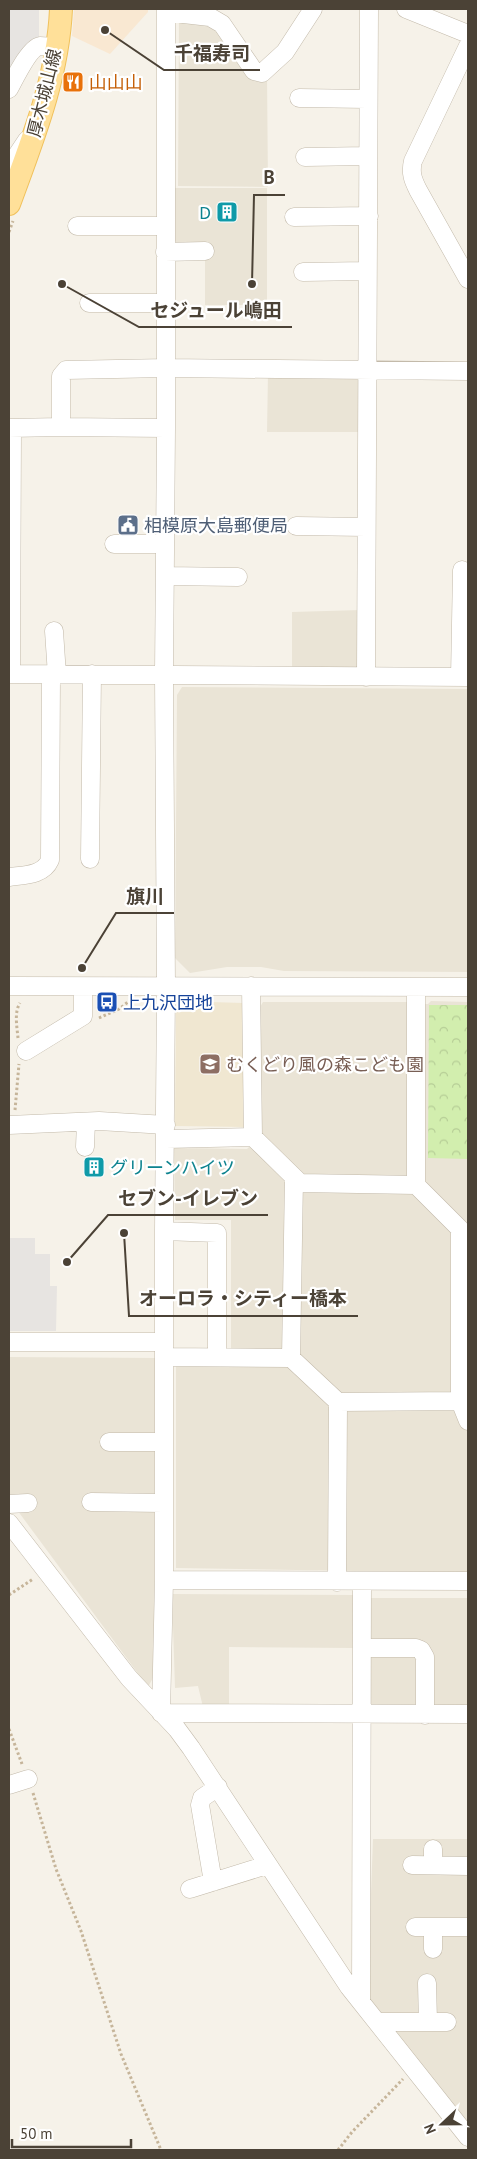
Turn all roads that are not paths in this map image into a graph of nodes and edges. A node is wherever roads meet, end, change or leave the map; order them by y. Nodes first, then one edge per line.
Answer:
1 (61, 9) edge
2 (313, 9) edge
3 (368, 9) edge
4 (406, 9) edge
5 (166, 10) edge
6 (468, 34) edge
7 (468, 46) edge
8 (56, 48) junction
9 (9, 89) edge
10 (299, 98) dead end
11 (367, 99) junction
12 (40, 121) junction
13 (368, 156) junction
14 (304, 157) dead end
15 (9, 167) edge
16 (9, 204) edge
17 (369, 216) junction
18 (294, 217) dead end
19 (77, 226) dead end
20 (165, 226) junction
21 (205, 251) dead end
22 (165, 252) junction
23 (366, 271) junction
24 (304, 272) dead end
25 (468, 279) edge
26 (89, 303) dead end
27 (165, 303) junction
28 (166, 368) junction
29 (367, 370) junction
30 (468, 371) edge
31 (61, 427) junction
32 (10, 428) edge
33 (166, 428) junction
34 (10, 520) edge
35 (296, 526) dead end
36 (366, 527) junction
37 (114, 544) dead end
38 (164, 544) junction
39 (462, 570) dead end
40 (164, 576) junction
41 (238, 577) dead end
42 (10, 582) edge
43 (54, 631) dead end
44 (10, 674) edge
45 (92, 674) junction
46 (54, 675) junction
47 (164, 675) junction
48 (366, 677) junction
49 (464, 677) edge
50 (90, 859) dead end
51 (9, 877) edge
52 (9, 986) edge
53 (83, 986) junction
54 (251, 986) junction
55 (166, 987) junction
56 (416, 987) junction
57 (468, 987) edge
58 (26, 1051) dead end
59 (86, 1122) junction
60 (9, 1125) edge
61 (166, 1132) junction
62 (253, 1137) junction
63 (86, 1147) dead end
64 (294, 1178) junction
65 (416, 1185) junction
66 (464, 1229) edge
67 (164, 1231) junction
68 (9, 1342) edge
69 (164, 1350) junction
70 (217, 1356) junction
71 (291, 1358) junction
72 (460, 1401) junction
73 (338, 1402) junction
74 (468, 1420) edge
75 (109, 1442) dead end
76 (164, 1442) junction
77 (91, 1502) dead end
78 (28, 1503) dead end
79 (9, 1504) edge
80 (163, 1504) junction
81 (9, 1523) edge
82 (164, 1580) junction
83 (362, 1581) junction
84 (468, 1581) edge
85 (336, 1582) junction
86 (363, 1648) junction
87 (161, 1713) junction
88 (468, 1714) edge
89 (362, 1715) junction
90 (425, 1715) junction
91 (28, 1779) road end
92 (9, 1785) edge
93 (218, 1787) junction
94 (267, 1864) junction
95 (412, 1865) dead end
96 (468, 1866) edge
97 (213, 1882) junction
98 (190, 1889) dead end
99 (468, 1927) edge
100 (433, 1949) dead end
101 (426, 1983) dead end
102 (361, 2002) junction
103 (377, 2022) junction
104 (428, 2022) junction
105 (447, 2022) dead end
106 (468, 2137) edge

1 - 8 main road, 厚木城山線
2 - 5 street
3 - 11 street
4 - 6 street
5 - 20 street
7 - 25 street
8 - 9 street
8 - 12 main road, 厚木城山線
10 - 11 street
11 - 13 street
12 - 15 street
12 - 16 main road, 厚木城山線
13 - 14 street
13 - 17 street
17 - 18 street
17 - 23 street
19 - 20 street
20 - 22 street
21 - 22 street
22 - 27 street
23 - 24 street
23 - 29 street
26 - 27 street
27 - 28 street
28 - 29 street
28 - 31 street
28 - 33 street
29 - 30 street
29 - 36 street
31 - 32 street
31 - 33 street
32 - 34 street
33 - 38 street
34 - 42 street
35 - 36 street
36 - 48 street
37 - 38 street
38 - 40 street
39 - 49 street
40 - 41 street
40 - 47 street
42 - 44 street
43 - 46 street
44 - 46 street
45 - 46 street
45 - 47 street
45 - 50 street
46 - 51 street
47 - 48 street
47 - 55 street
48 - 49 street
52 - 53 street
53 - 55 street
53 - 58 street
54 - 55 street
54 - 56 street
54 - 62 street
55 - 61 street
56 - 57 street
56 - 65 street
59 - 60 street
59 - 61 street
59 - 63 street
61 - 62 street
61 - 67 street
62 - 64 street
64 - 65 street
64 - 71 street
65 - 66 street
66 - 72 street
67 - 69 street
67 - 70 street
68 - 69 street
69 - 70 street
69 - 76 street
70 - 71 street
71 - 73 street
72 - 73 street
72 - 74 street
73 - 85 street
75 - 76 street
76 - 80 street
77 - 80 street
78 - 79 street
80 - 82 street
81 - 87 street
82 - 85 street
82 - 87 street
83 - 84 street
83 - 85 street
83 - 86 street
86 - 89 street
86 - 90 street
87 - 89 street
87 - 93 street
88 - 90 street
89 - 90 street
89 - 102 street
91 - 92 street
93 - 94 street
93 - 97 street
94 - 97 street
94 - 102 street
95 - 96 street
97 - 98 street
99 - 100 street
101 - 104 street
102 - 103 street
103 - 104 street
103 - 106 street
104 - 105 street

